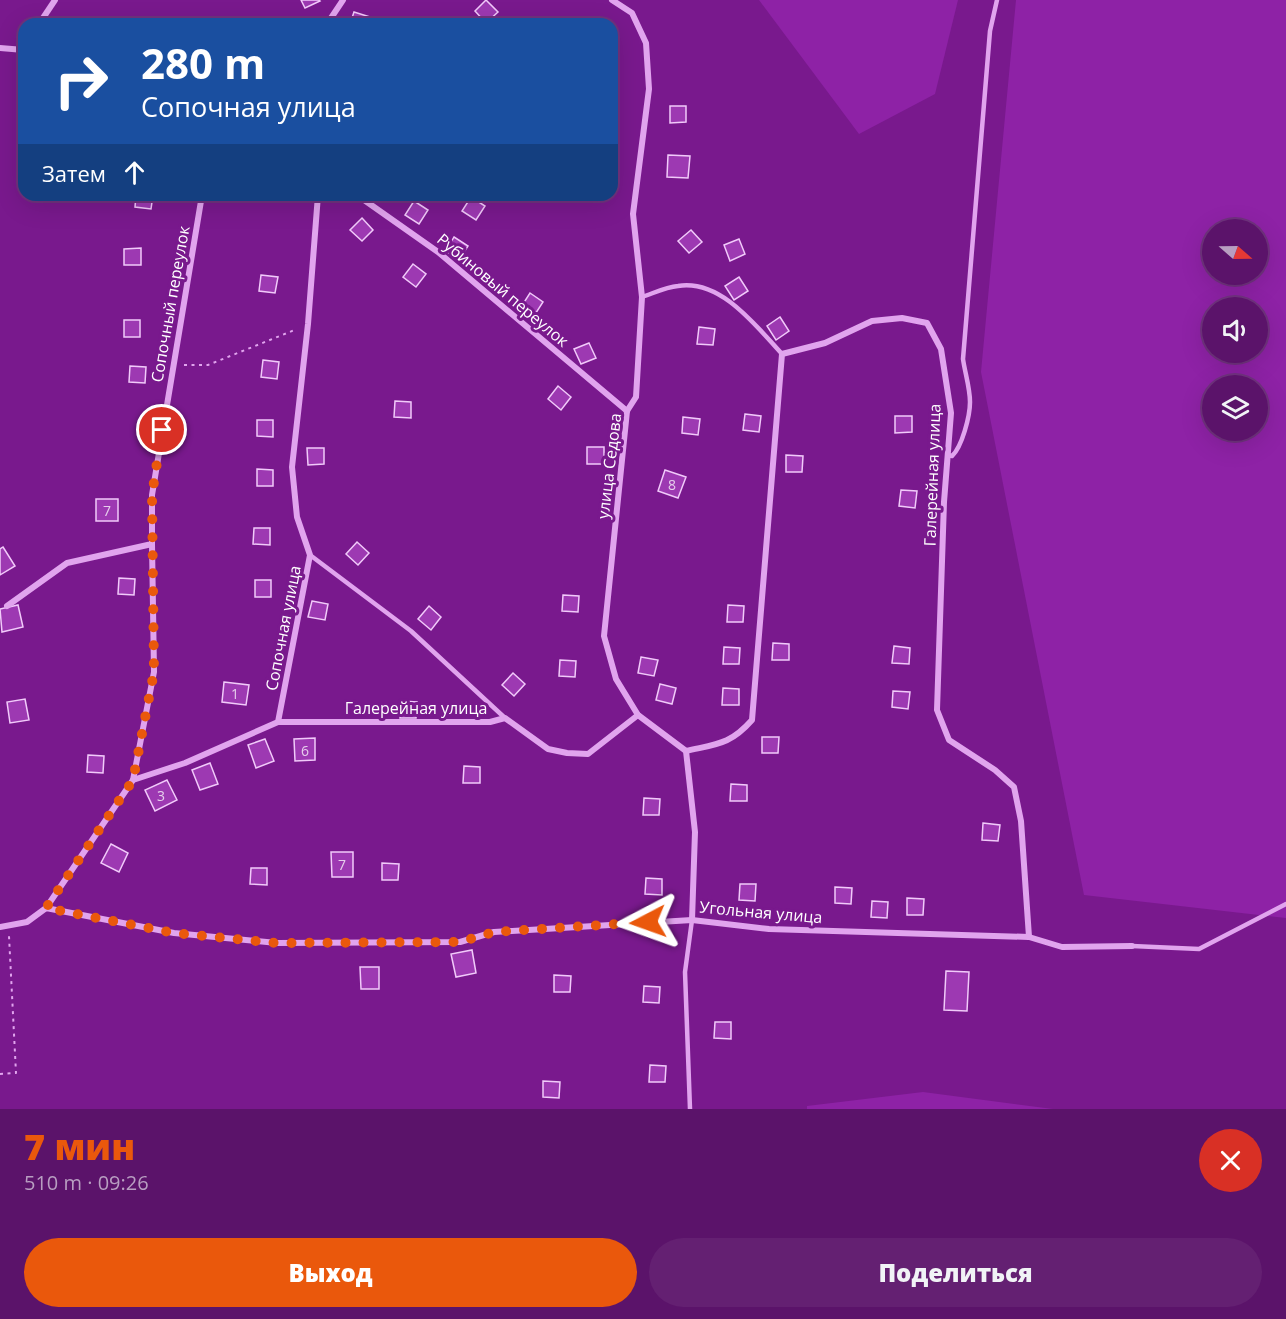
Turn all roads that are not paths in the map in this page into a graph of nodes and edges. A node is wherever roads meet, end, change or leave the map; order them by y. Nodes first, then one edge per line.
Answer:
1 (55, 0) edge
2 (343, 0) edge
3 (612, 0) edge
4 (997, 0) edge
5 (43, 18) edge
6 (331, 18) edge
7 (0, 48) edge
8 (18, 49) edge
9 (201, 201) edge
10 (318, 201) edge
11 (366, 201) edge
12 (642, 297) junction
13 (782, 354) junction
14 (627, 411) junction
15 (948, 455) junction
16 (152, 544) junction
17 (310, 555) junction
18 (7, 606) dead end
19 (638, 715) junction
20 (505, 718) junction
21 (278, 722) junction
22 (686, 752) junction
23 (133, 780) junction
24 (1286, 904) edge
25 (46, 908) junction
26 (692, 920) junction
27 (0, 927) edge
28 (1029, 937) junction
29 (1132, 946) joint
30 (690, 1109) edge

1 - 5 street
2 - 6 street
3 - 12 street, улица Седова
4 - 15 lane
7 - 8 street
9 - 16 street, Сопочный переулок
10 - 17 street, Сопочная улица
11 - 14 street, Рубиновый переулок
12 - 13 lane
12 - 14 street, улица Седова
13 - 15 street, Галерейная улица
13 - 22 street
14 - 19 street, улица Седова
15 - 28 street, Галерейная улица
16 - 18 street
16 - 23 street, Сопочный переулок
17 - 20 lane
17 - 21 street, Сопочная улица
19 - 20 street, Галерейная улица
19 - 22 street, улица Седова
20 - 21 street, Галерейная улица
21 - 23 street
22 - 26 street
23 - 25 street
24 - 29 lane
25 - 26 street, Угольная улица
25 - 27 street
26 - 28 street, Угольная улица
26 - 30 lane
28 - 29 street, Угольная улица

